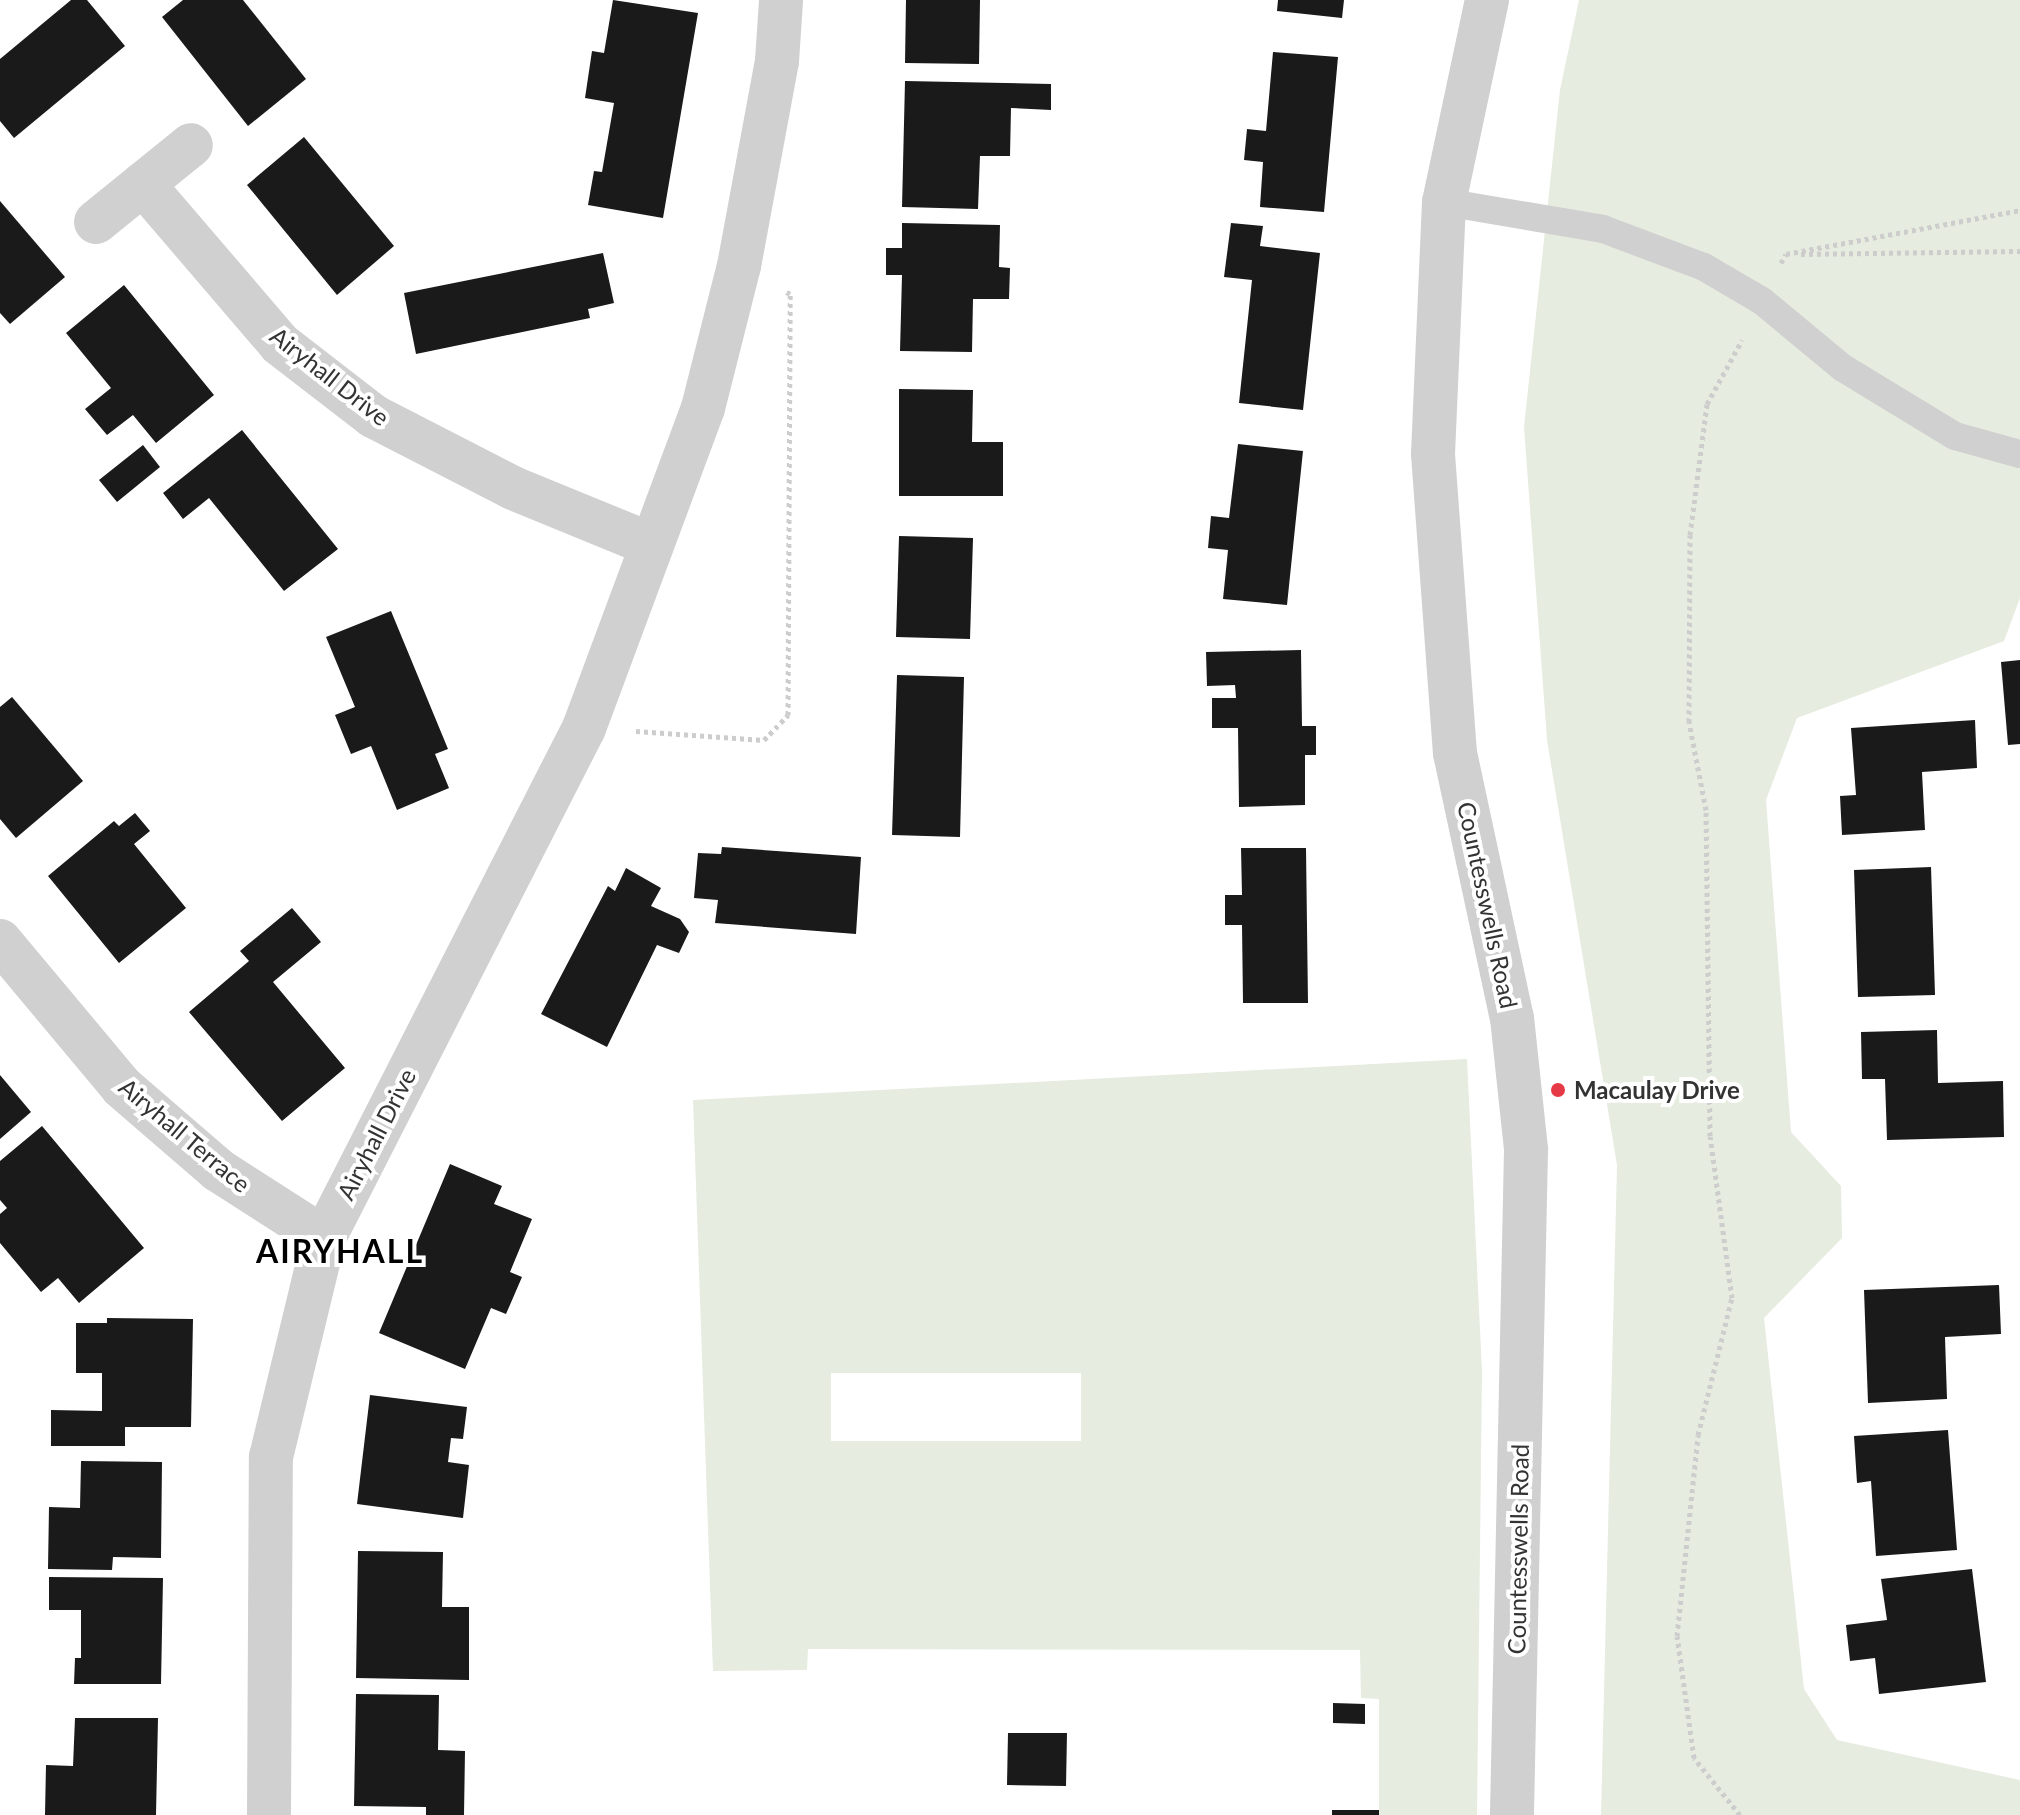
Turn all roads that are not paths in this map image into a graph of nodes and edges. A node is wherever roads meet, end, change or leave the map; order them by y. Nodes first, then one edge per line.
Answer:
1 (781, 0) edge
2 (1487, 0) edge
3 (191, 145) dead end
4 (143, 184) junction
5 (1444, 202) junction
6 (96, 222) dead end
7 (2020, 454) edge
8 (652, 545) junction
9 (0, 941) edge
10 (324, 1238) junction
11 (269, 1815) edge
12 (1512, 1815) edge

1 - 8 street, Airyhall Drive
2 - 5 street, Countesswells Road
3 - 4 street
4 - 6 street
4 - 8 street, Airyhall Drive
5 - 7 lane
5 - 12 street, Countesswells Road
8 - 10 street, Airyhall Drive
9 - 10 street, Airyhall Terrace
10 - 11 street, Airyhall Drive

